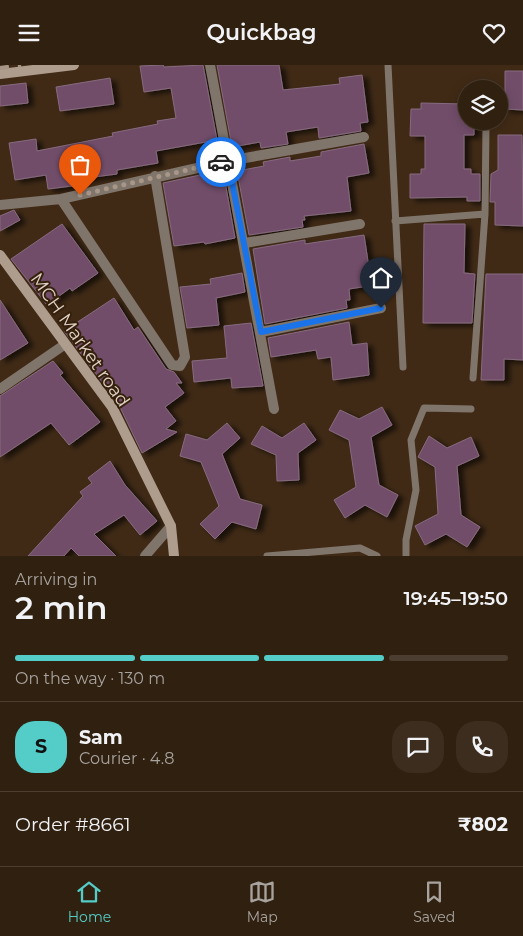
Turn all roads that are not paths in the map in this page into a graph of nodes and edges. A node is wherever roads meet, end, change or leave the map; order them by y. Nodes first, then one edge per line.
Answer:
1 (74, 65) edge
2 (210, 65) edge
3 (388, 65) edge
4 (0, 75) edge
5 (486, 130) edge
6 (364, 137) dead end
7 (228, 161) junction
8 (154, 177) junction
9 (61, 199) junction
10 (0, 205) edge
11 (485, 214) junction
12 (395, 221) junction
13 (360, 224) dead end
14 (245, 243) junction
15 (0, 255) edge
16 (381, 308) dead end
17 (261, 332) junction
18 (64, 345) junction
19 (403, 367) dead end
20 (473, 378) dead end
21 (0, 389) edge
22 (274, 409) dead end
23 (471, 409) dead end
24 (171, 525) junction
25 (145, 556) edge
26 (174, 556) edge
27 (266, 556) edge
28 (377, 556) edge
29 (406, 556) edge

1 - 4 street
2 - 7 street
3 - 12 lane
5 - 11 lane
6 - 7 street
7 - 8 street
7 - 14 street
8 - 9 street
8 - 9 street
9 - 10 street
11 - 12 lane
11 - 20 lane
12 - 19 lane
13 - 14 street
14 - 17 street
15 - 18 street, MCH Market road
16 - 17 street
17 - 22 street
18 - 21 street
18 - 24 street, MCH Market road
23 - 29 lane
24 - 25 street
24 - 26 street
27 - 28 lane

